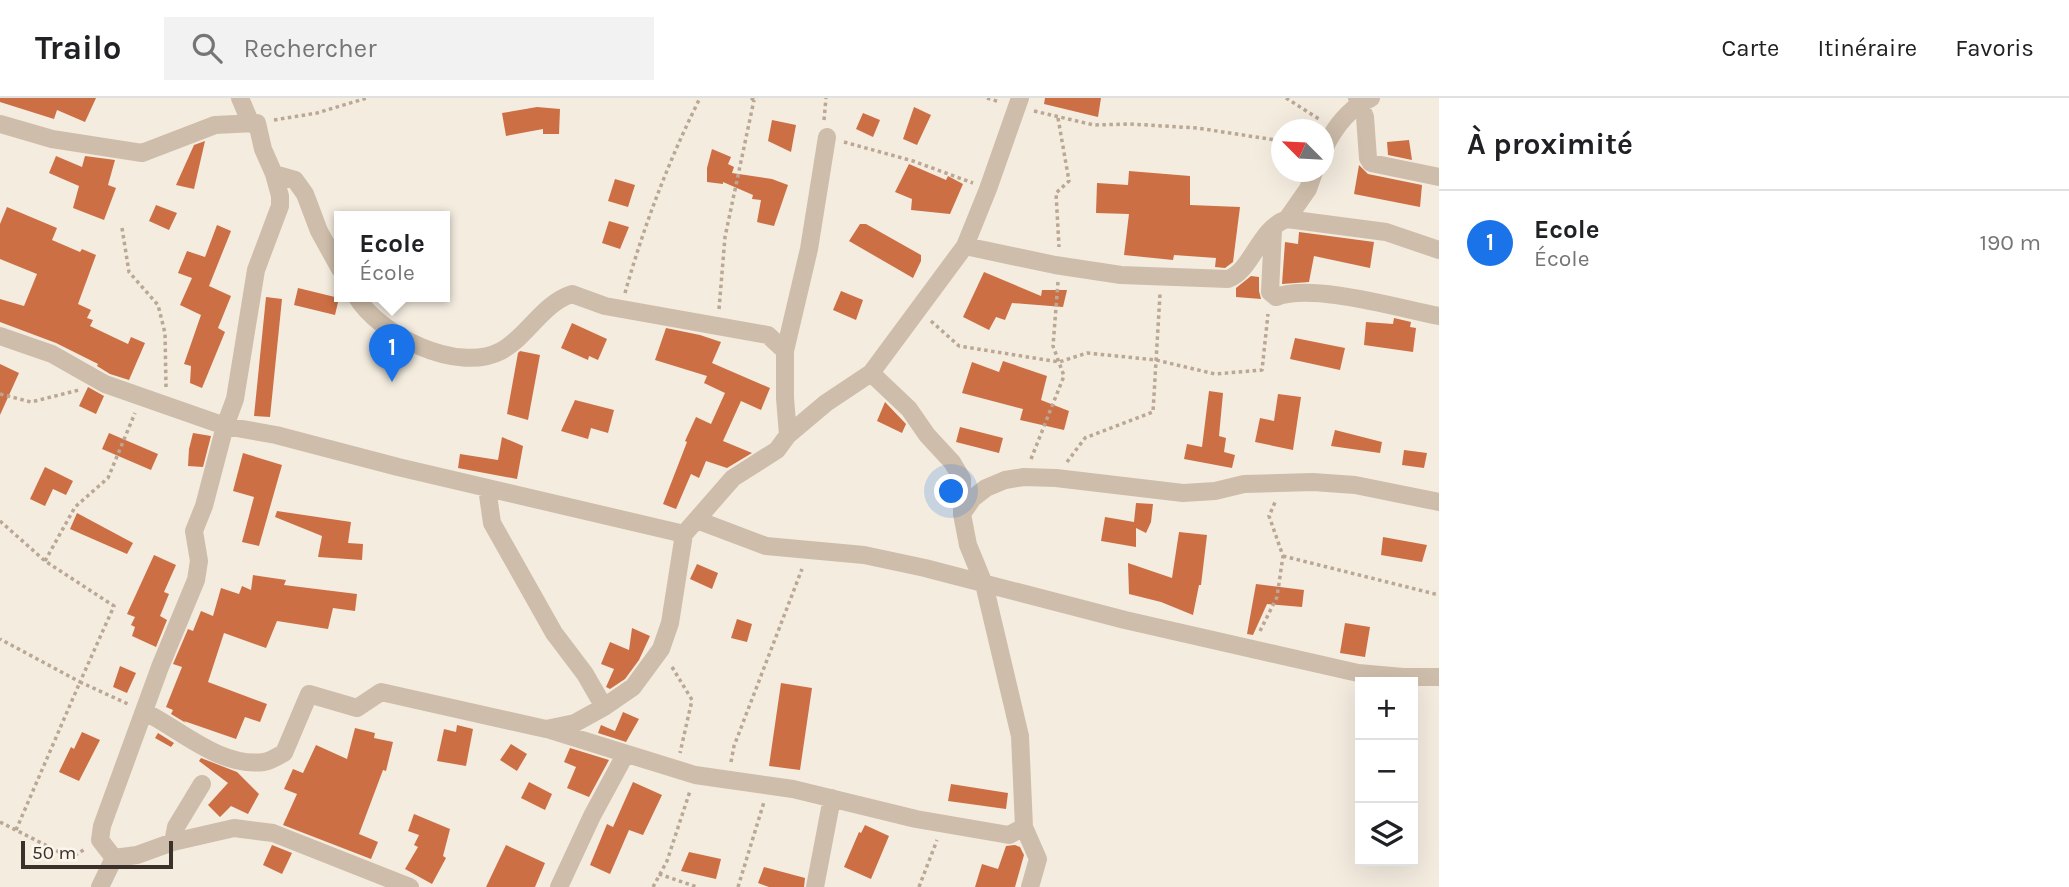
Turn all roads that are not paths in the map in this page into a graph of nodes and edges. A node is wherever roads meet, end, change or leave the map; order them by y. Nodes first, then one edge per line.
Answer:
1 (240, 98) edge
2 (1362, 100) edge
3 (1018, 102) edge
4 (254, 123) junction
5 (0, 124) edge
6 (1334, 130) edge
7 (827, 137) road end
8 (274, 174) junction
9 (1439, 177) edge
10 (1311, 182) edge
11 (1280, 224) junction
12 (965, 246) junction
13 (1439, 250) edge
14 (334, 258) edge
15 (359, 302) edge
16 (1439, 316) edge
17 (0, 336) edge
18 (785, 351) junction
19 (871, 373) junction
20 (225, 426) junction
21 (788, 435) junction
22 (487, 488) junction
23 (1439, 502) edge
24 (962, 514) junction
25 (697, 520) junction
26 (684, 534) junction
27 (984, 584) junction
28 (1439, 677) edge
29 (604, 707) junction
30 (145, 712) junction
31 (546, 729) junction
32 (625, 755) junction
33 (202, 784) dead end
34 (832, 798) junction
35 (1024, 827) junction
36 (173, 842) junction
37 (114, 858) junction
38 (100, 887) edge
39 (410, 887) edge
40 (559, 887) edge
41 (816, 887) edge
42 (1030, 887) edge

1 - 4 street
2 - 6 street
2 - 9 street
3 - 12 street
4 - 5 street
4 - 8 street
7 - 18 street
8 - 14 street
8 - 20 street
10 - 11 street
11 - 12 street
11 - 13 street
11 - 16 street
12 - 19 street
15 - 18 street
17 - 20 street
18 - 21 street
19 - 21 street
19 - 24 street
20 - 22 street
20 - 30 street
21 - 25 street
22 - 26 street
22 - 29 street
23 - 24 street
24 - 27 street
25 - 26 street
25 - 27 street
26 - 29 street
27 - 28 street
27 - 35 street
29 - 31 street
30 - 31 street
30 - 37 street
31 - 32 street
32 - 34 street
32 - 40 street
33 - 36 street
34 - 35 street
34 - 41 street
35 - 42 street
36 - 37 street
36 - 39 street
37 - 38 street

